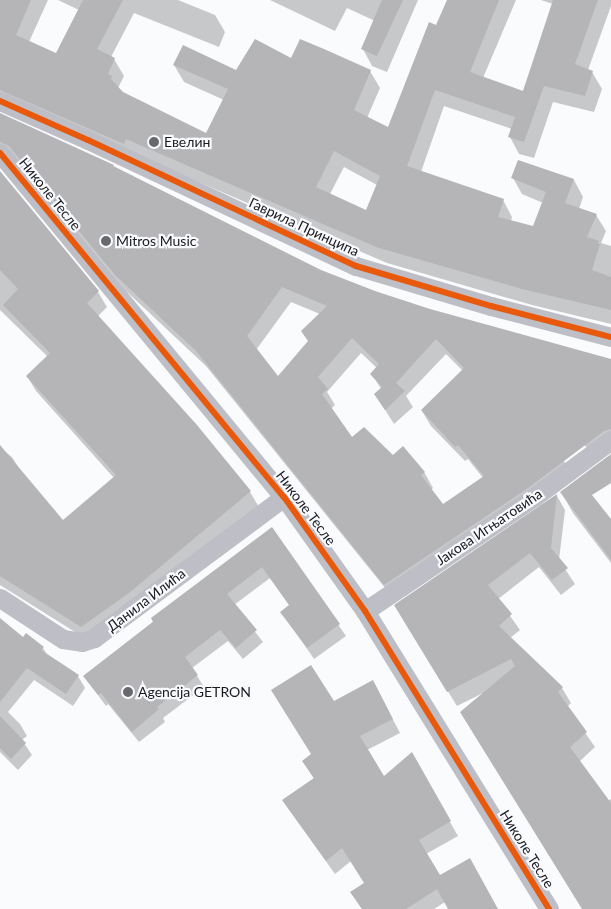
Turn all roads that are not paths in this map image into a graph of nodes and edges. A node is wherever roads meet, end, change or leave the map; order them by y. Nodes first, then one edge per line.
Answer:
1 (0, 102) edge
2 (0, 153) edge
3 (611, 337) edge
4 (611, 440) edge
5 (284, 498) junction
6 (0, 598) edge
7 (365, 611) junction
8 (549, 909) edge

1 - 3 street, Гаврила Принципа
2 - 5 street, Николе Тесле
4 - 7 street, Јакова Игњатовића
5 - 6 street, Данила Илића
5 - 7 street, Николе Тесле
7 - 8 street, Николе Тесле

